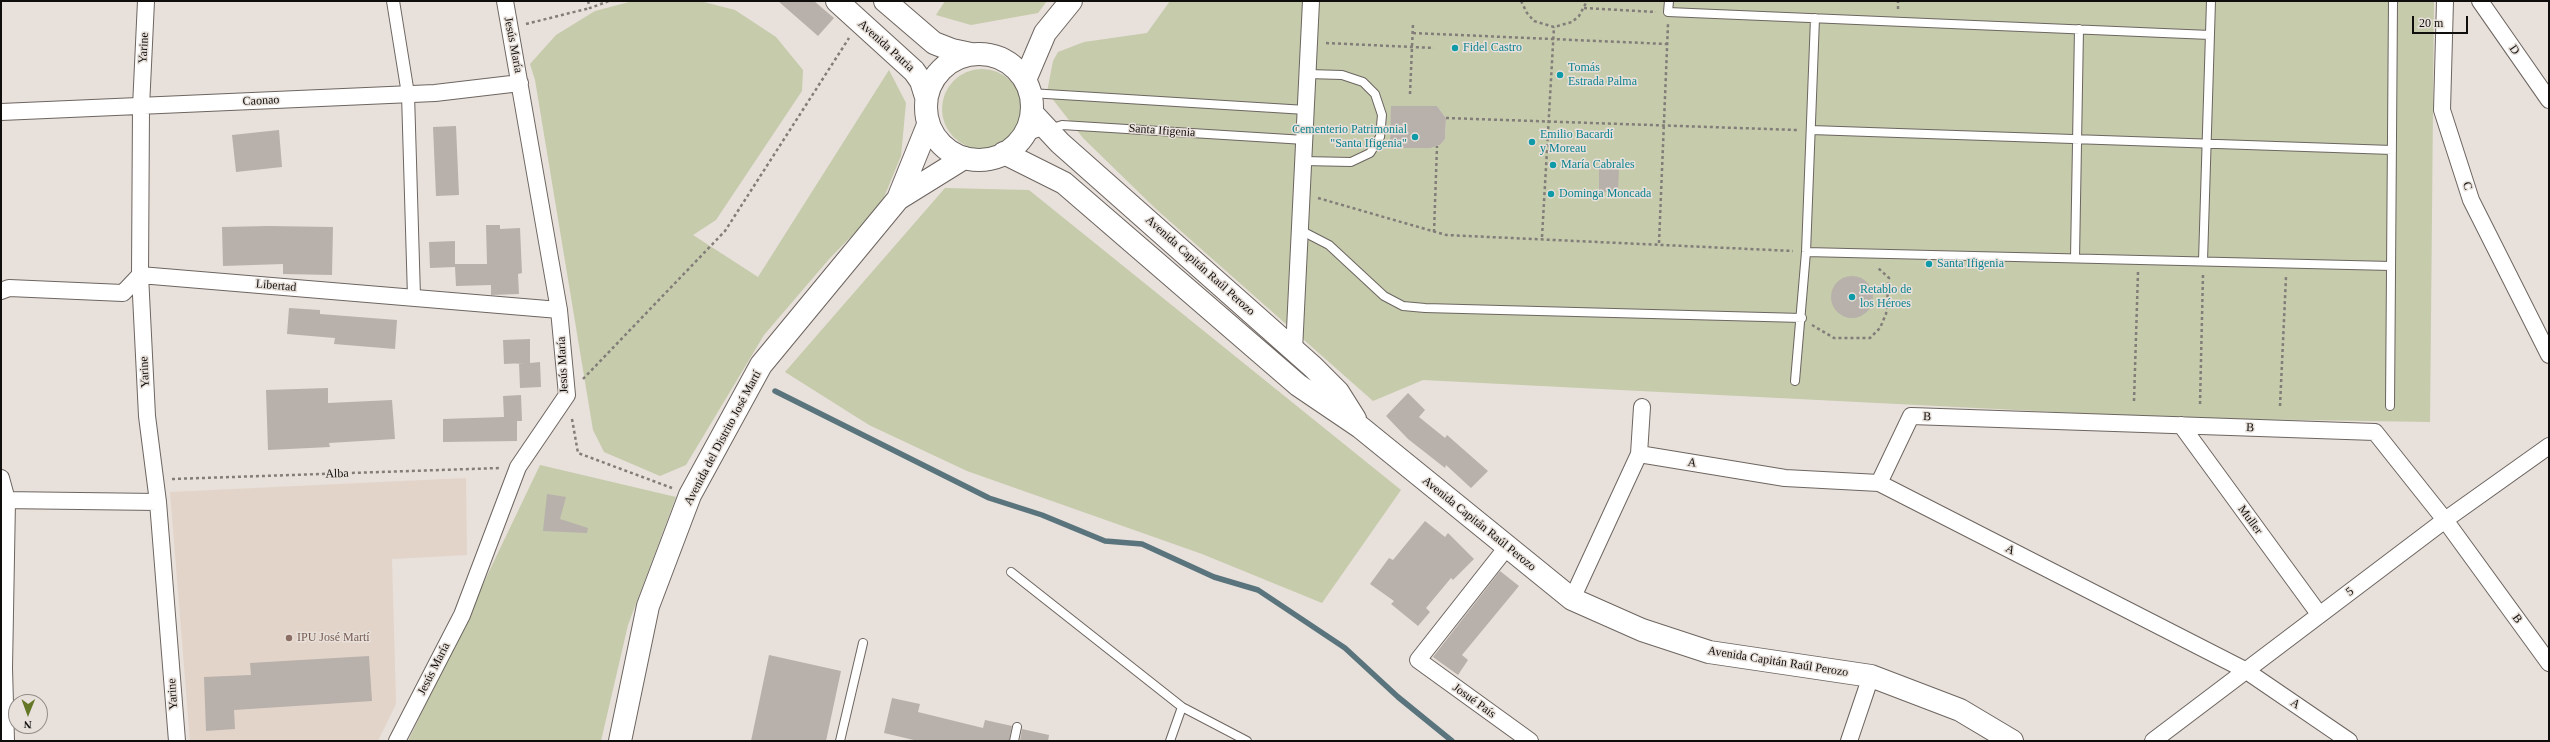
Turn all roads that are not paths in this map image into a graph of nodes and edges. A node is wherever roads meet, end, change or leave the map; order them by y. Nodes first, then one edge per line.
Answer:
1 (146, 1) edge
2 (393, 1) edge
3 (505, 1) edge
4 (836, 1) edge
5 (885, 1) edge
6 (1071, 1) edge
7 (1311, 1) edge
8 (1669, 1) edge
9 (2211, 1) edge
10 (2393, 1) edge
11 (2444, 1) edge
12 (2480, 1) edge
13 (1815, 18) junction
14 (2079, 29) junction
15 (1045, 32) junction
16 (2210, 35) junction
17 (971, 54) junction
18 (993, 56) junction
19 (1308, 74) junction
20 (520, 83) junction
21 (408, 94) junction
22 (926, 97) junction
23 (2549, 100) edge
24 (1033, 104) junction
25 (141, 107) junction
26 (1306, 110) junction
27 (1, 112) edge
28 (928, 125) junction
29 (1810, 130) junction
30 (2077, 139) junction
31 (1305, 140) junction
32 (2207, 144) junction
33 (2392, 150) junction
34 (1004, 154) junction
35 (964, 158) junction
36 (1303, 161) junction
37 (898, 199) junction
38 (1300, 230) junction
39 (1806, 252) junction
40 (2075, 258) junction
41 (2203, 261) junction
42 (2391, 266) junction
43 (140, 275) junction
44 (1, 291) edge
45 (414, 297) junction
46 (559, 310) junction
47 (1802, 318) junction
48 (1294, 350) junction
49 (2549, 355) edge
50 (1314, 368) junction
51 (1795, 382) dead end
52 (1298, 386) junction
53 (2390, 406) dead end
54 (1642, 407) dead end
55 (2181, 425) junction
56 (1360, 427) junction
57 (2549, 446) edge
58 (1639, 454) junction
59 (1, 478) edge
60 (1879, 483) junction
61 (4, 500) edge
62 (158, 502) junction
63 (2445, 520) junction
64 (1507, 547) junction
65 (1011, 572) dead end
66 (1572, 600) junction
67 (2319, 614) junction
68 (863, 642) dead end
69 (2549, 663) edge
70 (3, 668) edge
71 (2245, 670) junction
72 (1872, 676) junction
73 (1182, 707) junction
74 (1017, 727) dead end
75 (6, 741) edge
76 (177, 741) edge
77 (397, 741) edge
78 (620, 741) edge
79 (840, 741) edge
80 (1014, 741) edge
81 (1170, 741) edge
82 (1247, 741) edge
83 (1530, 741) edge
84 (1850, 741) edge
85 (2012, 741) edge
86 (2153, 741) edge
87 (2349, 741) edge

1 - 25 street, Yarine
2 - 21 street
3 - 20 street, Jesús María
4 - 22 main road, Avenida Patria
5 - 17 main road
6 - 15 main road
7 - 19 street
8 - 13 lane
9 - 16 lane
10 - 33 lane
11 - 49 street, C
12 - 23 street, D
13 - 14 lane
13 - 29 lane
14 - 16 lane
14 - 30 lane
15 - 18 main road
15 - 24 main road
16 - 32 lane
17 - 18 main road
17 - 22 main road
18 - 24 main road
19 - 26 street
19 - 36 lane
20 - 21 street, Caonao
20 - 46 street, Jesús María
21 - 25 street, Caonao
21 - 45 street
22 - 28 main road
24 - 26 lane
24 - 31 lane, Santa Ifigenia
24 - 34 main road
24 - 48 main road, Avenida Capitán Raúl Perozo
25 - 27 street, Caonao
25 - 43 street, Yarine
26 - 31 street
28 - 35 main road
28 - 37 main road, Avenida del Distrito José Martí
29 - 30 lane
29 - 39 lane
30 - 32 lane
30 - 40 lane
31 - 36 street
32 - 33 lane
32 - 41 lane
33 - 42 lane
34 - 35 main road
34 - 52 main road, Avenida Capitán Raúl Perozo
35 - 37 main road, Avenida del Distrito José Martí
36 - 38 street
37 - 78 main road, Avenida del Distrito José Martí
38 - 47 lane
38 - 48 street
39 - 40 lane
39 - 47 lane
40 - 41 lane
41 - 42 lane
42 - 53 lane
43 - 44 street
43 - 45 street, Libertad
43 - 62 street, Yarine
45 - 46 street, Libertad
46 - 77 street, Jesús María
47 - 51 lane
48 - 50 main road, Avenida Capitán Raúl Perozo
50 - 52 main road
50 - 56 main road, Avenida Capitán Raúl Perozo
52 - 56 main road, Avenida Capitán Raúl Perozo
54 - 58 street
55 - 60 street, B
55 - 63 street, B
55 - 67 street, Muller
56 - 64 main road, Avenida Capitán Raúl Perozo
57 - 63 street, 5
58 - 60 street, A
58 - 66 street
59 - 61 street
60 - 71 street, A
61 - 62 street
61 - 70 street
62 - 76 street, Yarine
63 - 67 street, 5
63 - 69 street, B
64 - 66 main road, Avenida Capitán Raúl Perozo
64 - 83 street, Josué País
65 - 73 lane
66 - 72 main road, Avenida Capitán Raúl Perozo
67 - 71 street, 5
68 - 79 lane
70 - 75 street
71 - 86 street, 5
71 - 87 street, A
72 - 84 street
72 - 85 main road, Avenida Capitán Raúl Perozo
73 - 81 lane
73 - 82 lane
74 - 80 lane

